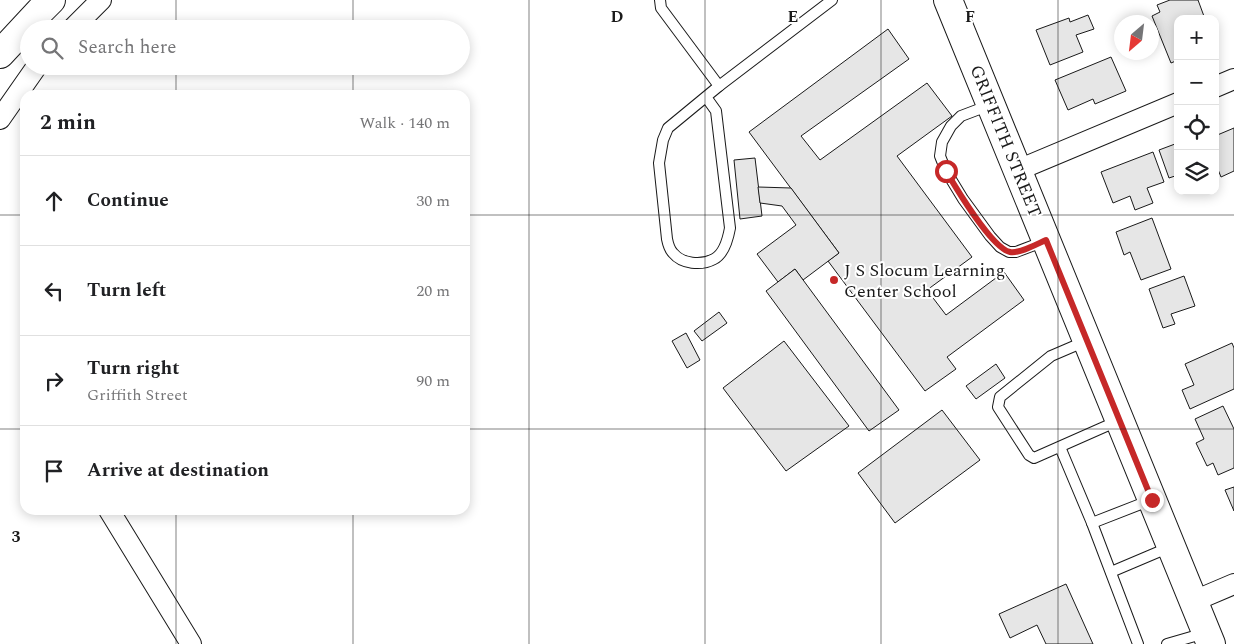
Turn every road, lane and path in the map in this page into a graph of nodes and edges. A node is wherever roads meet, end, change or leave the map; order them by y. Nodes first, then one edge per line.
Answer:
1 (51, 0) edge
2 (101, 0) edge
3 (660, 0) edge
4 (832, 0) edge
5 (948, 0) edge
6 (32, 20) edge
7 (81, 20) edge
8 (20, 32) edge
9 (0, 54) edge
10 (31, 75) edge
11 (1234, 79) edge
12 (1219, 85) edge
13 (719, 86) junction
14 (20, 90) edge
15 (20, 90) edge
16 (706, 97) junction
17 (991, 104) junction
18 (1174, 105) edge
19 (0, 119) edge
20 (1018, 170) junction
21 (1046, 240) junction
22 (1087, 340) junction
23 (1120, 420) junction
24 (1060, 447) junction
25 (1152, 500) junction
26 (112, 515) edge
27 (1092, 523) junction
28 (1172, 547) junction
29 (1111, 572) junction
30 (1234, 584) edge
31 (1194, 601) junction
32 (1208, 638) edge
33 (191, 644) edge
34 (1138, 644) edge
35 (1167, 644) edge

1 - 6 main road
2 - 7 street
3 - 13 lane
4 - 13 lane
5 - 17 main road, GRIFFITH STREET
8 - 9 main road
10 - 14 street
11 - 12 street
13 - 16 lane
15 - 19 street
16 - 16 lane
17 - 20 main road, GRIFFITH STREET
17 - 21 lane
18 - 20 street
20 - 21 main road, GRIFFITH STREET
21 - 22 main road, GRIFFITH STREET
22 - 23 main road, GRIFFITH STREET
22 - 24 lane
23 - 24 lane
23 - 25 main road, GRIFFITH STREET
24 - 27 lane
25 - 27 lane
25 - 28 main road, GRIFFITH STREET
26 - 33 street
27 - 29 lane
28 - 29 lane
28 - 31 main road, GRIFFITH STREET
29 - 34 lane
30 - 31 street
31 - 32 main road, GRIFFITH STREET
32 - 35 lane

